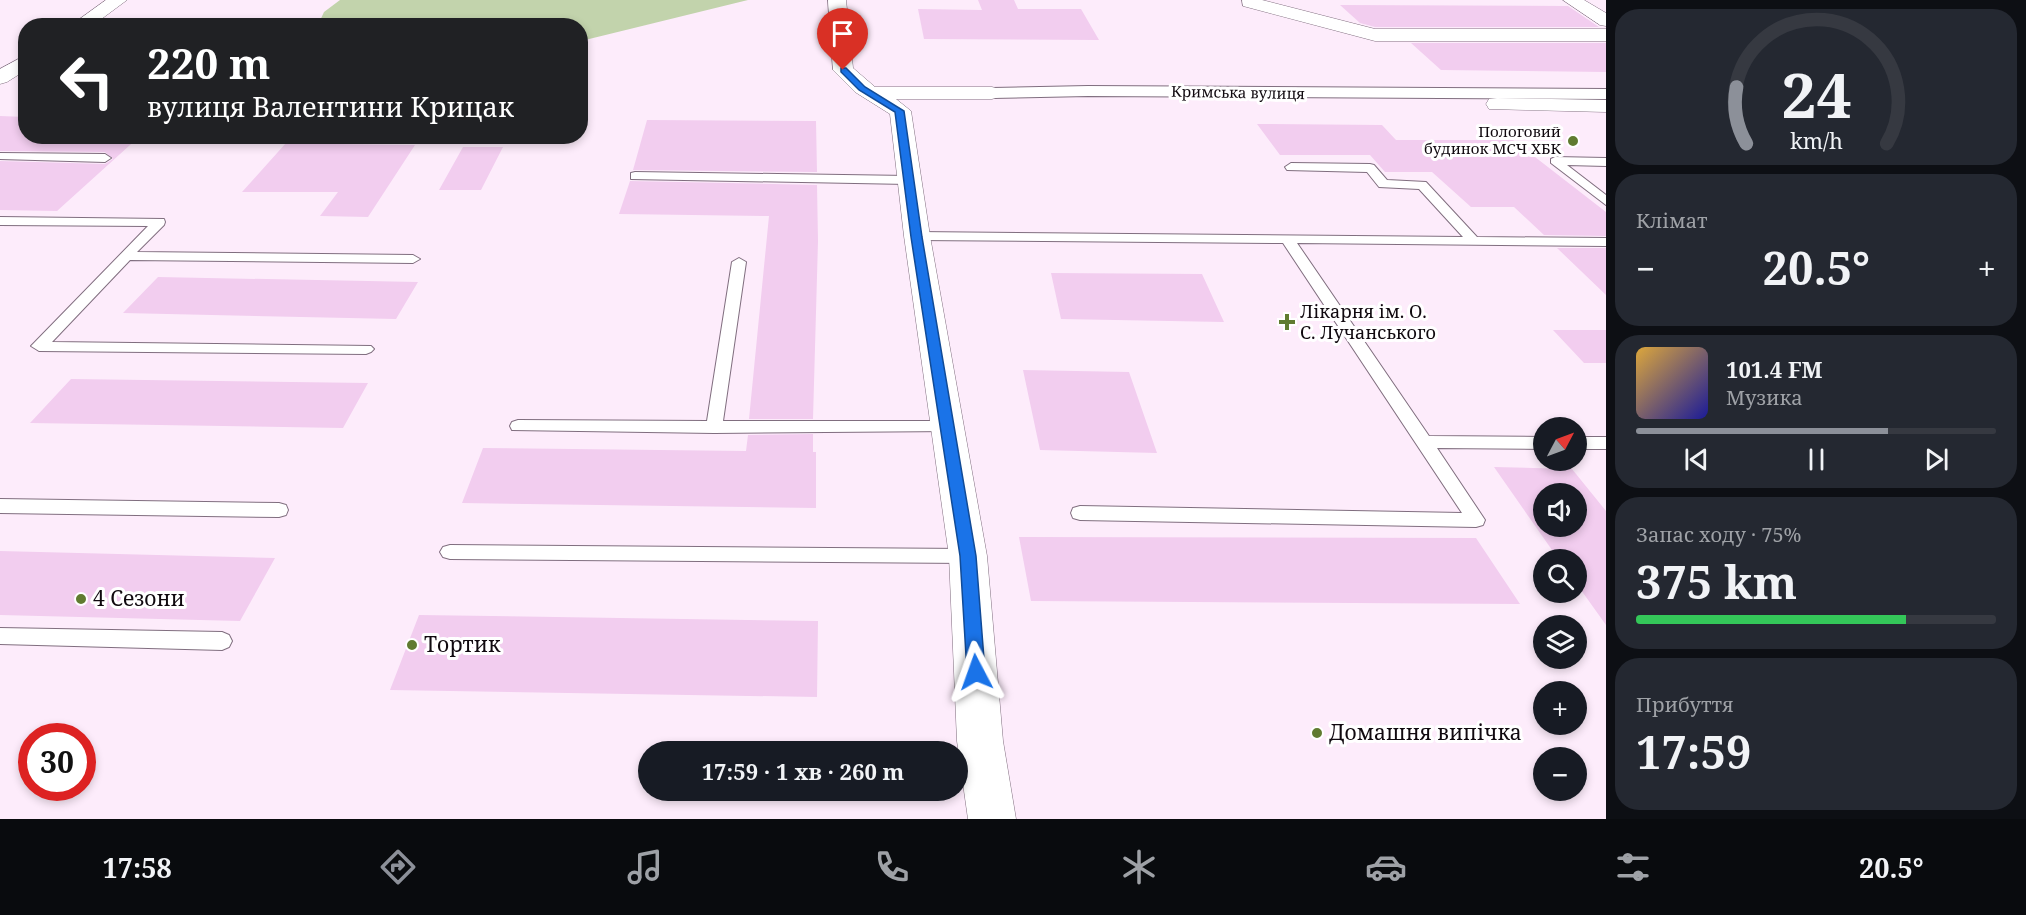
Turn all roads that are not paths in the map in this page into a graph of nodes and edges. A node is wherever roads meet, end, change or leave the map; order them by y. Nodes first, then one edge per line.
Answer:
1 (118, 0) edge
2 (837, 0) edge
3 (1572, 0) edge
4 (1249, 2) dead end
5 (91, 18) edge
6 (1606, 21) edge
7 (1606, 35) edge
8 (18, 66) edge
9 (0, 78) edge
10 (870, 93) junction
11 (992, 93) joint
12 (1606, 94) edge
13 (1497, 104) dead end
14 (1606, 106) edge
15 (0, 156) edge
16 (105, 158) dead end
17 (1606, 162) edge
18 (1291, 167) dead end
19 (635, 176) dead end
20 (908, 180) junction
21 (1606, 201) edge
22 (0, 221) edge
23 (917, 237) junction
24 (1288, 240) junction
25 (1474, 241) junction
26 (1606, 242) edge
27 (126, 256) junction
28 (413, 259) dead end
29 (739, 261) dead end
30 (366, 349) dead end
31 (518, 426) dead end
32 (714, 427) junction
33 (948, 427) junction
34 (1424, 442) junction
35 (1533, 442) edge
36 (1587, 443) edge
37 (1606, 443) edge
38 (0, 506) edge
39 (279, 510) dead end
40 (1080, 513) dead end
41 (450, 552) dead end
42 (968, 556) junction
43 (4, 641) edge
44 (222, 641) dead end
45 (992, 819) edge

1 - 5 street
2 - 10 street
3 - 6 street
4 - 7 street
8 - 9 street
10 - 11 street, Кримська вулиця
10 - 20 street
11 - 12 street, Кримська вулиця
13 - 14 street
15 - 16 lane
17 - 21 lane
18 - 25 lane
19 - 20 lane
20 - 23 street
22 - 27 lane
23 - 24 lane
23 - 33 street
24 - 25 lane
24 - 34 lane
25 - 26 lane
27 - 28 lane
27 - 30 lane
29 - 32 lane
31 - 32 lane
32 - 33 lane
33 - 42 street
34 - 35 lane
34 - 40 lane
36 - 37 lane
38 - 39 lane
41 - 42 lane
42 - 45 street
43 - 44 lane

